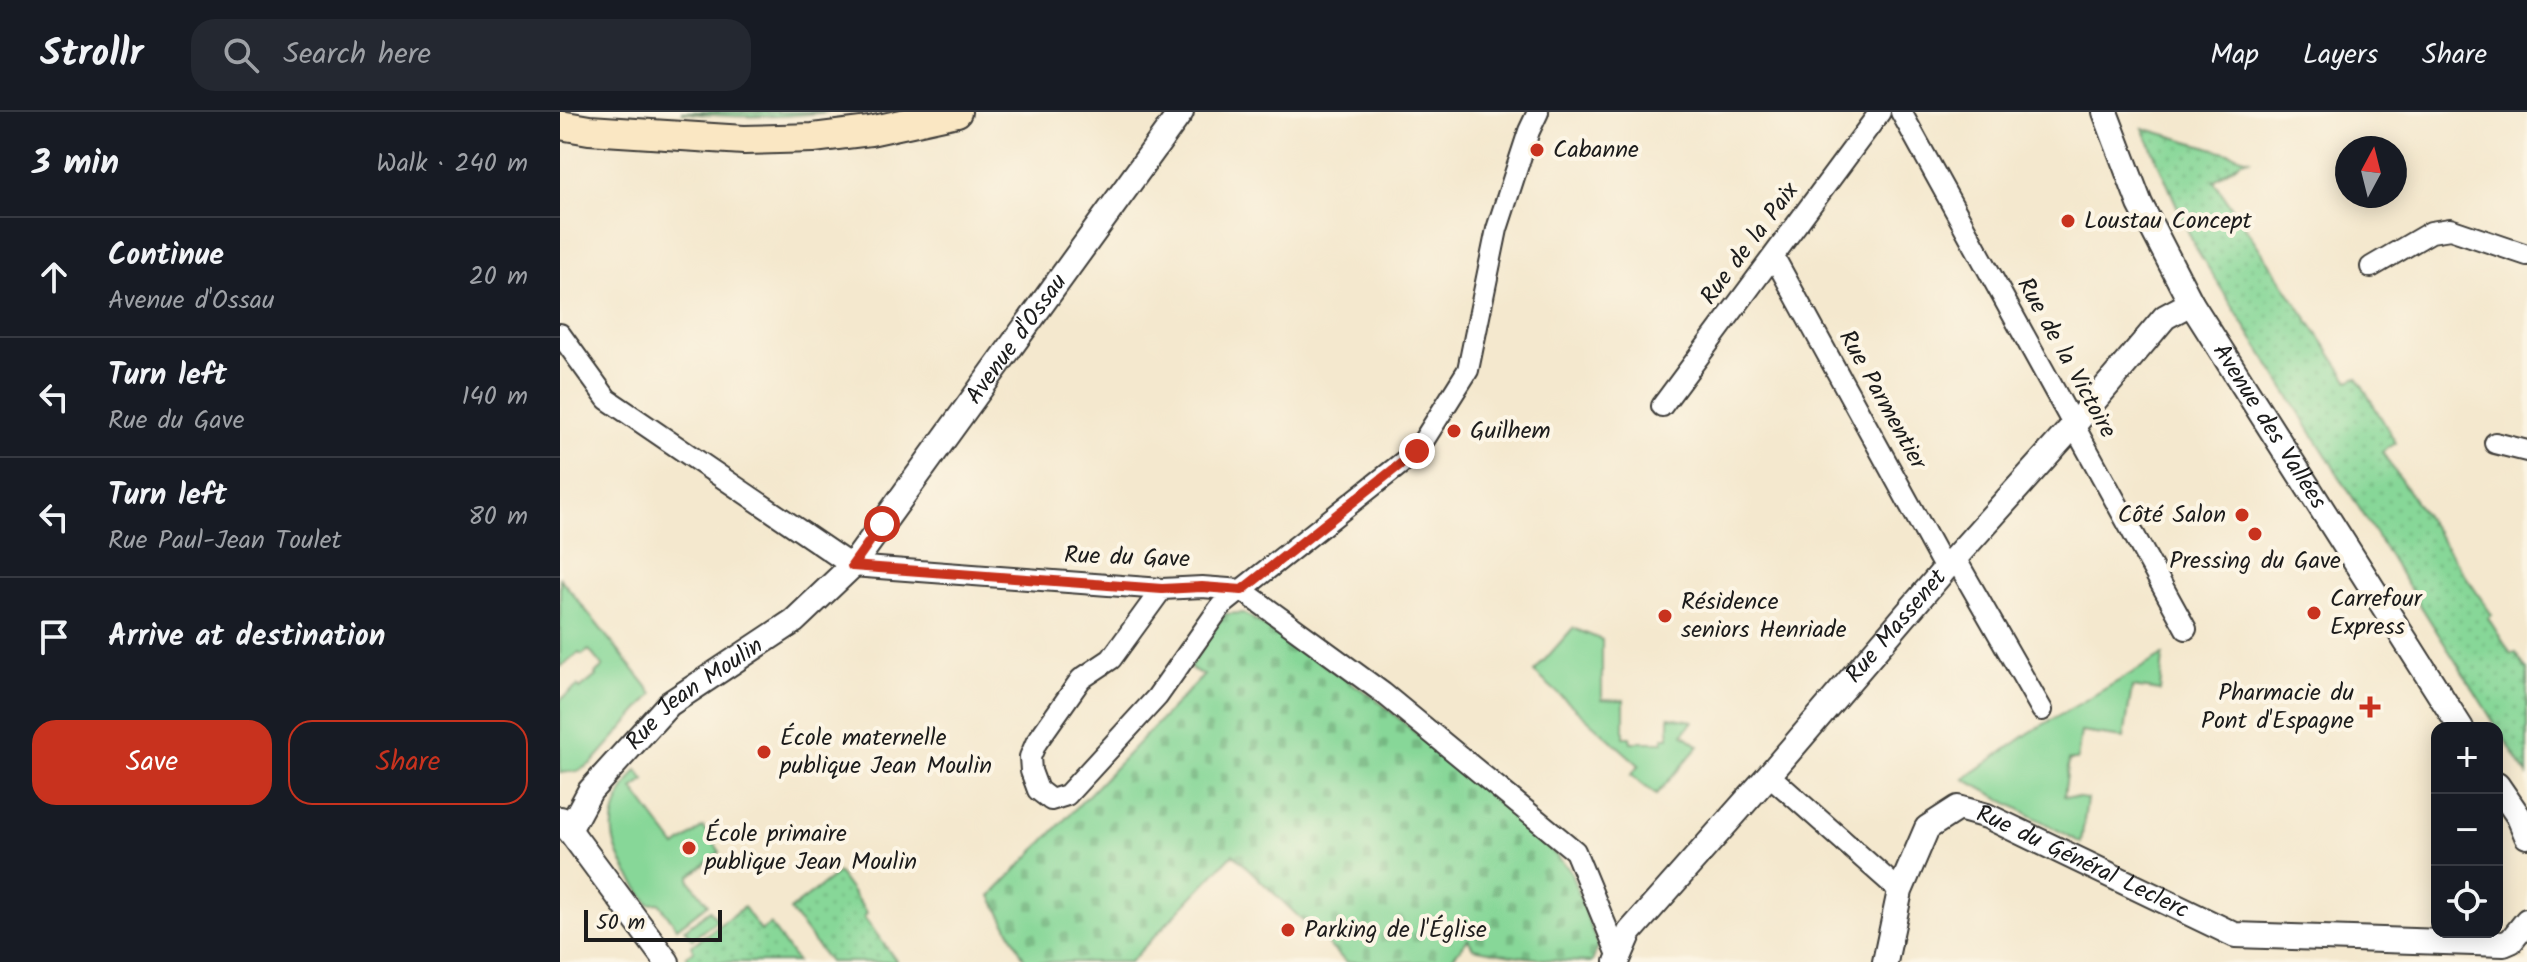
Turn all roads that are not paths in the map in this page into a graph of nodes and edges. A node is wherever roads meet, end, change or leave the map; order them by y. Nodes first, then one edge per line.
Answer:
1 (568, 112) edge
2 (957, 112) edge
3 (1181, 112) edge
4 (1538, 112) edge
5 (1880, 112) edge
6 (1901, 112) edge
7 (2105, 112) edge
8 (560, 125) edge
9 (705, 137) junction
10 (2527, 255) edge
11 (1774, 257) junction
12 (2371, 267) dead end
13 (2191, 303) junction
14 (560, 334) edge
15 (1662, 406) dead end
16 (2073, 426) junction
17 (2495, 443) dead end
18 (2527, 451) edge
19 (1950, 564) junction
20 (852, 566) junction
21 (1162, 589) junction
22 (1242, 590) junction
23 (2186, 629) dead end
24 (2042, 710) dead end
25 (2457, 722) edge
26 (1769, 775) junction
27 (2503, 794) edge
28 (2524, 826) edge
29 (563, 830) edge
30 (1900, 891) junction
31 (2527, 921) edge
32 (1618, 959) edge
33 (667, 962) edge
34 (1885, 962) edge

1 - 9 main road
2 - 9 main road
3 - 20 street, Avenue d'Ossau
4 - 22 street
5 - 11 street, Rue de la Paix
6 - 16 street, Rue de la Victoire
7 - 13 street, Avenue des Vallées
8 - 9 main road
10 - 12 street
11 - 15 street, Rue de la Paix
11 - 19 street, Rue Parmentier
13 - 16 street, Rue Massenet
13 - 25 street, Avenue des Vallées
14 - 20 street
16 - 19 street, Rue Massenet
16 - 23 street, Rue de la Victoire
17 - 18 street
19 - 24 street, Rue Parmentier
19 - 26 street, Rue Massenet
20 - 21 street, Rue du Gave
20 - 29 street, Rue Jean Moulin
21 - 22 street, Rue du Gave
21 - 22 street
22 - 32 street
26 - 30 street
26 - 32 street, Rue Massenet
27 - 28 street
29 - 33 street
30 - 31 street, Rue du Général Leclerc
30 - 34 street, Rue du Général Leclerc

